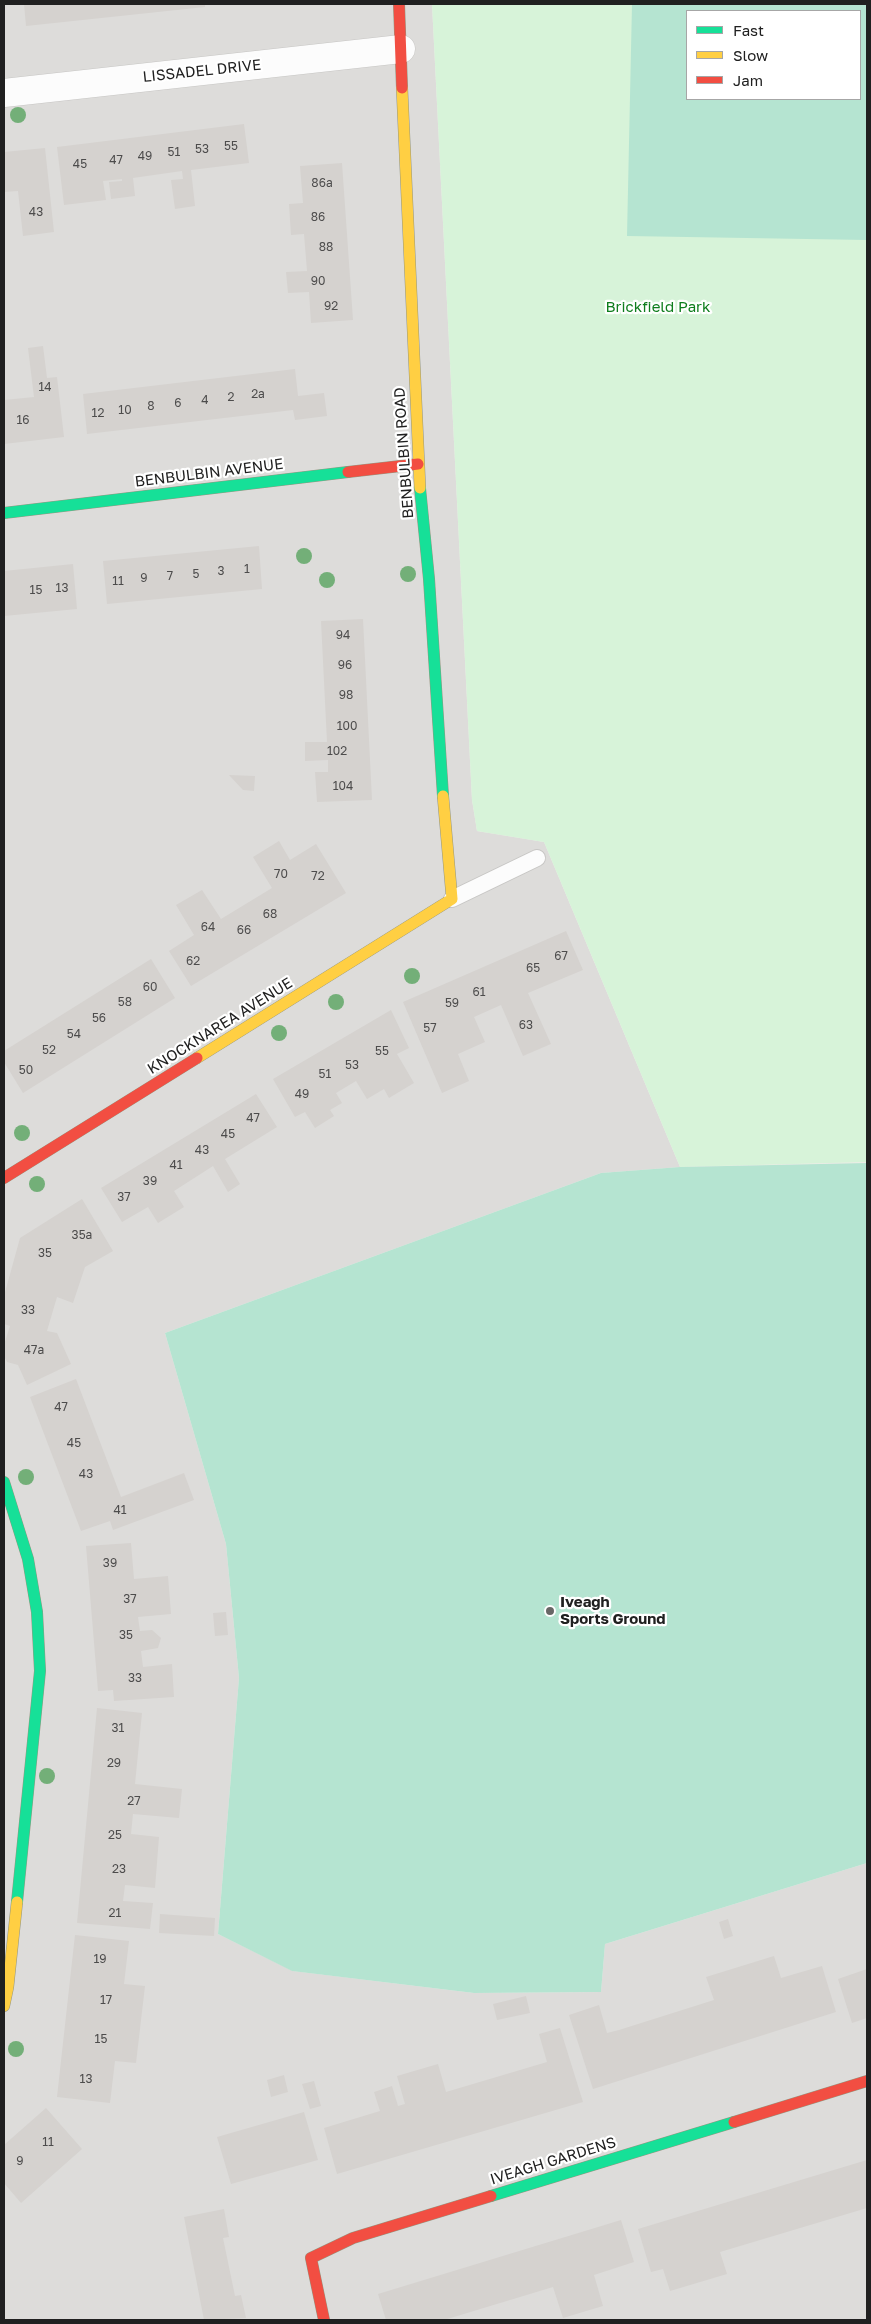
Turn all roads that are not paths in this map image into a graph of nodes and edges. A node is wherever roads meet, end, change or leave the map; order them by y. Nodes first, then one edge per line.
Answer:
1 (400, 4) edge
2 (401, 49) junction
3 (4, 92) edge
4 (418, 464) junction
5 (4, 513) edge
6 (537, 858) dead end
7 (452, 900) junction
8 (4, 1178) edge
9 (4, 1482) edge
10 (4, 2006) edge
11 (867, 2081) edge
12 (324, 2320) edge

1 - 2 street, BENBULBIN ROAD
2 - 3 street, LISSADEL DRIVE
2 - 4 street, BENBULBIN ROAD
4 - 5 street, BENBULBIN AVENUE
4 - 7 street, BENBULBIN ROAD
6 - 7 lane
7 - 8 street, KNOCKNAREA AVENUE
9 - 10 street
11 - 12 street, IVEAGH GARDENS

